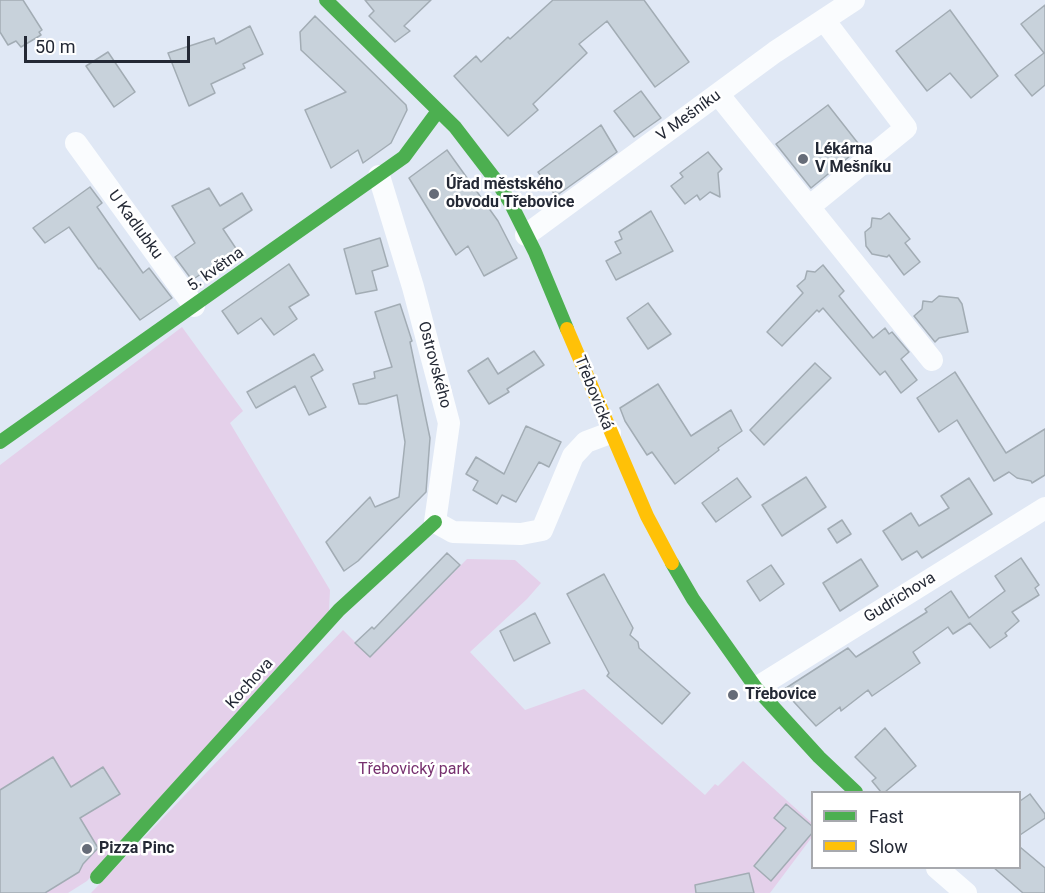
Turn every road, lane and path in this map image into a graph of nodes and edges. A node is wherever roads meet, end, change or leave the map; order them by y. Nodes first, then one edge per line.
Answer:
1 (326, 0) edge
2 (854, 0) edge
3 (824, 20) junction
4 (718, 94) junction
5 (438, 111) junction
6 (76, 143) dead end
7 (379, 176) junction
8 (809, 207) junction
9 (526, 235) junction
10 (194, 306) junction
11 (932, 360) dead end
12 (610, 433) junction
13 (0, 442) edge
14 (1045, 508) edge
15 (435, 522) junction
16 (756, 688) junction
17 (855, 791) edge
18 (939, 869) edge
19 (97, 877) dead end
20 (966, 893) edge

1 - 5 street, Třebovická
2 - 3 street, V Mešníku
3 - 4 street, V Mešníku
3 - 8 street
4 - 8 street
4 - 9 street, V Mešníku
5 - 7 street, 5. května
5 - 9 street, Třebovická
6 - 10 street, U Kadlubku
7 - 10 street, 5. května
7 - 15 street, Ostrovského
8 - 11 street
9 - 12 street, Třebovická
10 - 13 street, 5. května
12 - 15 street
12 - 16 street, Třebovická
14 - 16 street, Gudrichova
15 - 19 street, Kochova
16 - 17 street, Třebovická
18 - 20 street

